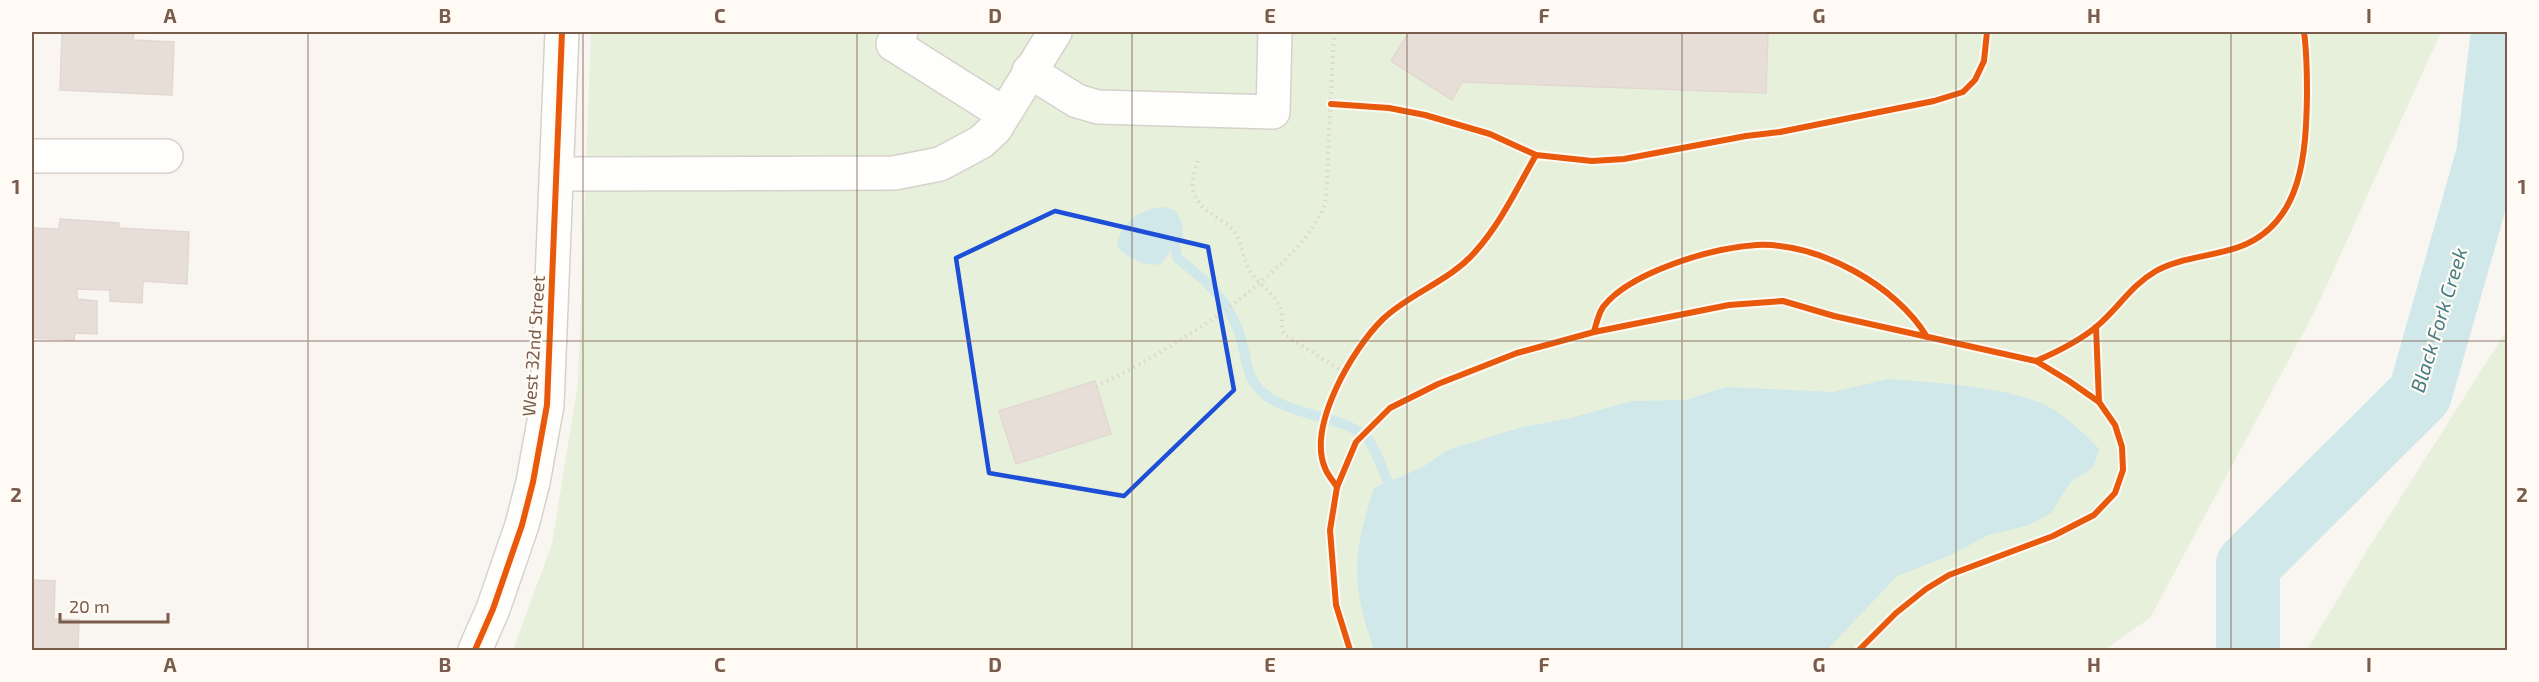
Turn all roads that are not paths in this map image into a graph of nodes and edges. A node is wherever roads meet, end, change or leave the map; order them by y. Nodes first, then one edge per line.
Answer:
1 (562, 32) edge
2 (901, 32) edge
3 (1055, 32) edge
4 (1275, 32) edge
5 (1029, 71) junction
6 (1004, 114) junction
7 (32, 156) edge
8 (166, 156) dead end
9 (558, 174) junction
10 (475, 651) edge

1 - 9 street, West 32nd Street
2 - 6 street
3 - 5 street
4 - 5 street
5 - 6 street
6 - 9 street
7 - 8 street
9 - 10 street, West 32nd Street

